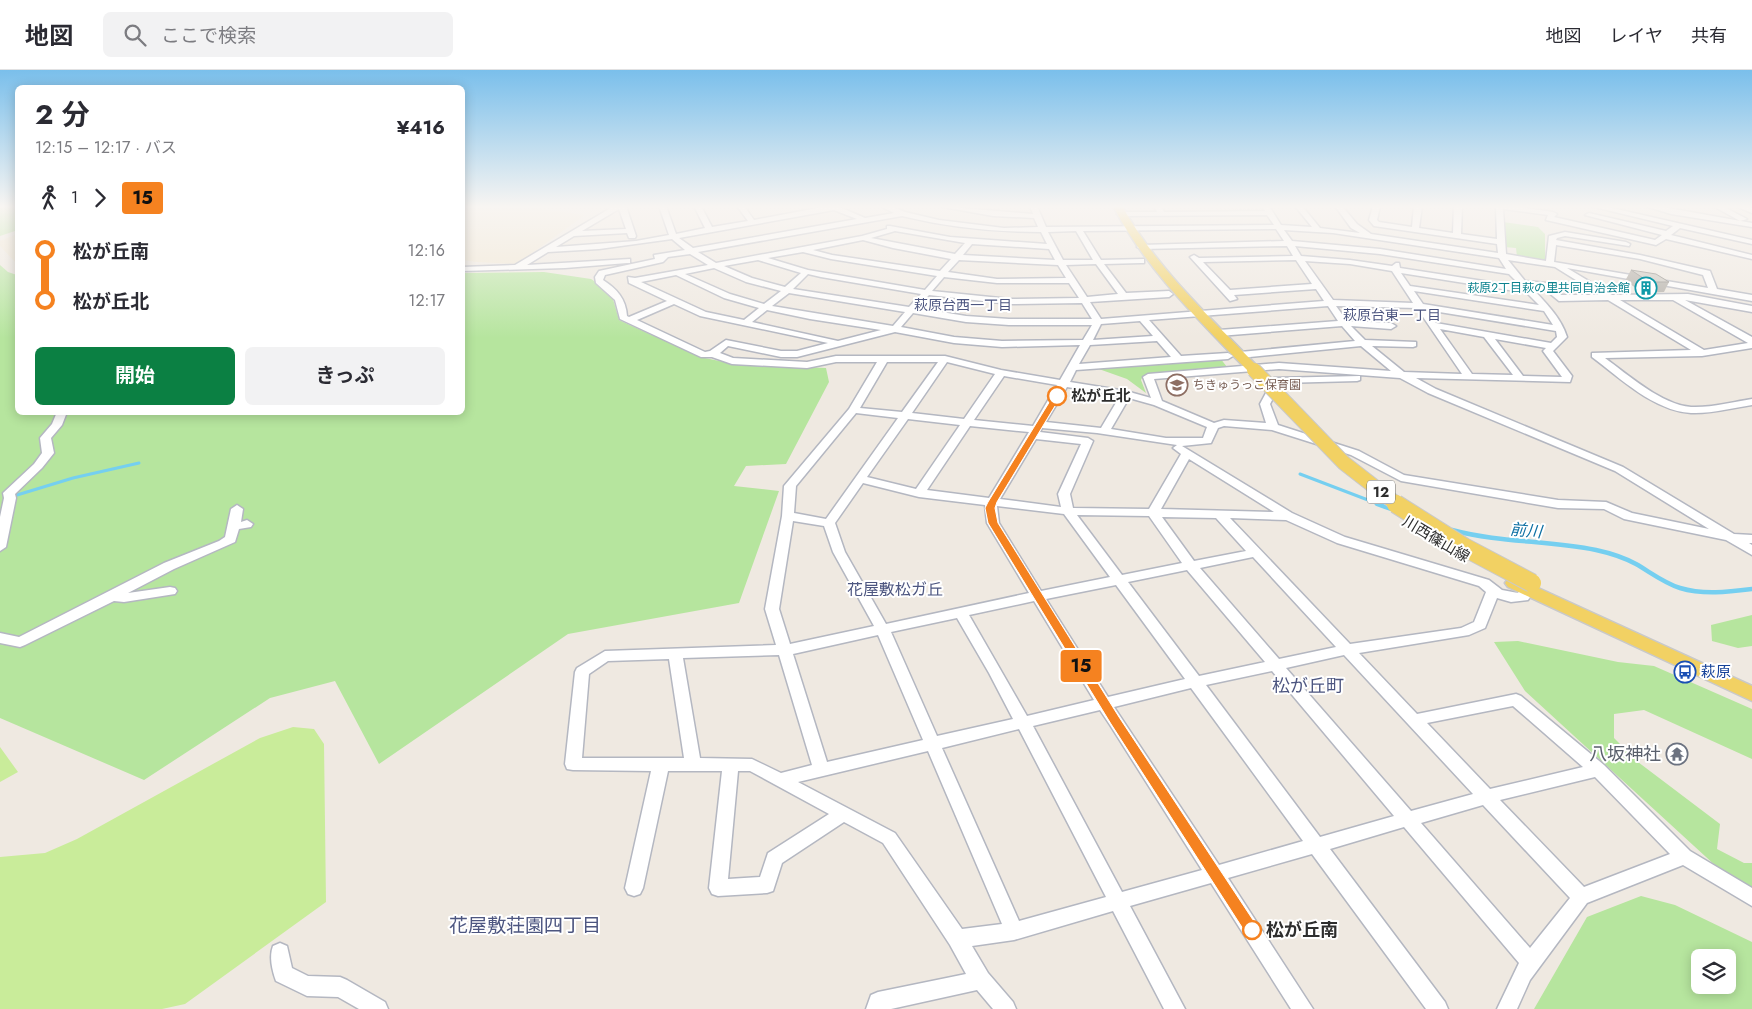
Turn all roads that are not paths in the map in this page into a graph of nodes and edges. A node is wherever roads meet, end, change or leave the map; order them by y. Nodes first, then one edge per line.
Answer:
1 (544, 250) joint
2 (547, 250) edge
3 (698, 250) edge
4 (797, 250) edge
5 (805, 250) edge
6 (912, 250) edge
7 (964, 250) edge
8 (1053, 250) edge
9 (1091, 250) edge
10 (1136, 250) edge
11 (1144, 250) edge
12 (1187, 250) edge
13 (1293, 250) edge
14 (1357, 250) edge
15 (1398, 250) edge
16 (1462, 250) edge
17 (1501, 250) edge
18 (1552, 250) edge
19 (1598, 250) edge
20 (1724, 250) edge
21 (691, 251) junction
22 (1397, 255) junction
23 (664, 256) junction
24 (1502, 256) junction
25 (758, 257) junction
26 (1752, 257) edge
27 (957, 258) junction
28 (1298, 258) junction
29 (1196, 260) junction
30 (1142, 261) junction
31 (1098, 262) junction
32 (1060, 263) junction
33 (1552, 264) junction
34 (714, 265) junction
35 (516, 268) junction
36 (465, 269) edge
37 (621, 269) junction
38 (1395, 270) junction
39 (676, 272) junction
40 (806, 272) junction
41 (1512, 272) junction
42 (942, 274) junction
43 (1070, 280) junction
44 (632, 281) junction
45 (1523, 284) junction
46 (1318, 286) junction
47 (1408, 288) junction
48 (787, 290) junction
49 (1713, 290) junction
50 (1530, 291) junction
51 (926, 293) junction
52 (1227, 293) junction
53 (1169, 294) junction
54 (1124, 296) junction
55 (1672, 296) junction
56 (1608, 298) junction
57 (1752, 298) edge
58 (1084, 300) junction
59 (672, 302) junction
60 (1329, 303) junction
61 (1420, 306) junction
62 (765, 307) junction
63 (1547, 309) junction
64 (1752, 309) edge
65 (910, 310) junction
66 (1244, 310) junction
67 (1195, 314) junction
68 (1143, 319) junction
69 (630, 320) junction
70 (1098, 322) junction
71 (744, 324) junction
72 (1344, 324) junction
73 (1433, 324) junction
74 (1391, 326) dead end
75 (895, 329) junction
76 (1560, 329) junction
77 (1219, 333) junction
78 (1486, 334) junction
79 (1160, 338) junction
80 (1752, 341) edge
81 (1087, 342) junction
82 (839, 343) junction
83 (1362, 343) junction
84 (1413, 344) dead end
85 (1752, 345) edge
86 (1553, 346) junction
87 (713, 354) junction
88 (1702, 354) junction
89 (1240, 355) junction
90 (1228, 356) junction
91 (884, 359) junction
92 (945, 359) junction
93 (1178, 359) junction
94 (1073, 367) junction
95 (1247, 369) junction
96 (1001, 373) junction
97 (1379, 373) junction
98 (1402, 375) junction
99 (1469, 377) junction
100 (1520, 378) junction
101 (1063, 384) junction
102 (1126, 394) junction
103 (1752, 402) edge
104 (1158, 403) junction
105 (852, 410) junction
106 (905, 414) junction
107 (61, 415) edge
108 (968, 423) junction
109 (1213, 426) junction
110 (1272, 427) junction
111 (1036, 430) junction
112 (1104, 432) junction
113 (1174, 443) junction
114 (1186, 454) junction
115 (860, 480) junction
116 (919, 493) junction
117 (992, 502) junction
118 (1068, 511) junction
119 (1153, 513) junction
120 (1219, 514) junction
121 (788, 516) junction
122 (1288, 516) junction
123 (240, 521) dead end
124 (829, 523) junction
125 (1730, 537) junction
126 (1752, 539) edge
127 (0, 547) edge
128 (1752, 551) edge
129 (1254, 553) junction
130 (1190, 565) junction
131 (1120, 580) junction
132 (1496, 583) junction
133 (1529, 586) junction
134 (170, 591) dead end
135 (112, 596) junction
136 (1037, 596) junction
137 (960, 612) junction
138 (882, 628) junction
139 (0, 638) edge
140 (1349, 649) junction
141 (786, 650) junction
142 (675, 654) junction
143 (1274, 665) junction
144 (1195, 682) junction
145 (1752, 682) edge
146 (1752, 694) edge
147 (1104, 702) junction
148 (1414, 720) junction
149 (1021, 722) junction
150 (931, 743) junction
151 (661, 764) junction
152 (693, 764) junction
153 (731, 764) junction
154 (821, 769) junction
155 (1598, 770) junction
156 (778, 780) junction
157 (1486, 796) junction
158 (843, 814) junction
159 (1408, 818) junction
160 (1316, 844) junction
161 (1684, 856) junction
162 (1214, 872) junction
163 (634, 888) dead end
164 (1581, 897) junction
165 (1752, 898) edge
166 (1117, 900) junction
167 (1014, 931) junction
168 (957, 939) junction
169 (280, 952) dead end
170 (1530, 962) junction
171 (981, 980) junction
172 (378, 1009) edge
173 (876, 1009) edge
174 (1006, 1009) edge
175 (1175, 1009) edge
176 (1303, 1009) edge
177 (1438, 1009) edge
178 (1506, 1009) edge

1 - 2 street
1 - 35 street
3 - 21 street
4 - 25 street
5 - 42 street
6 - 27 street
7 - 27 street
8 - 32 street
9 - 31 street
10 - 30 main road, 川西篠山線 / 12
11 - 67 main road, 川西篠山線 / 12
12 - 29 street
13 - 28 street
14 - 22 street
15 - 22 street
16 - 24 street
17 - 24 street
18 - 33 street
19 - 49 street
20 - 26 street
21 - 23 street
21 - 34 street
22 - 38 street
22 - 41 street
23 - 35 street
23 - 37 street
24 - 33 street
24 - 41 street
25 - 34 street
25 - 40 street
27 - 32 street
27 - 42 street
28 - 29 street
28 - 38 street
28 - 46 street
29 - 52 street
30 - 31 street
30 - 53 main road, 川西篠山線 / 12
31 - 32 street
31 - 54 street
32 - 43 street
33 - 49 street
33 - 56 street
34 - 39 street
34 - 48 street
35 - 36 street
37 - 44 street
37 - 69 street
38 - 47 street
38 - 50 street
39 - 44 street
39 - 62 street
40 - 48 street
40 - 51 street
41 - 45 street
42 - 43 street
42 - 51 street
43 - 58 street
44 - 59 street
45 - 50 street
45 - 56 street
46 - 52 street
46 - 60 street
47 - 61 street
47 - 63 street
48 - 62 street
48 - 65 street
49 - 57 street
50 - 63 street
51 - 58 street
51 - 65 street
52 - 66 street
53 - 54 street
53 - 67 main road, 川西篠山線 / 12
54 - 58 street
55 - 56 street
55 - 64 street
55 - 80 street
56 - 88 street
58 - 70 street
59 - 69 street
59 - 71 street
60 - 61 street
60 - 66 street
60 - 72 street
61 - 73 street
61 - 76 street
62 - 71 street
62 - 75 street
63 - 76 street
65 - 70 street
65 - 75 street
66 - 67 street
67 - 68 street
67 - 77 main road, 川西篠山線 / 12
67 - 90 main road, 川西篠山線 / 12
68 - 70 street
68 - 79 street
69 - 87 street
70 - 81 street
71 - 82 street
72 - 74 street
72 - 77 street
72 - 83 street
73 - 78 street
73 - 99 street
75 - 81 street
75 - 82 street
76 - 86 street
77 - 89 main road, 川西篠山線 / 12
78 - 86 street
78 - 100 street
79 - 81 street
79 - 93 street
81 - 94 street
82 - 87 street
83 - 84 street
83 - 89 street
83 - 98 street
85 - 88 street
86 - 100 street
87 - 91 street
88 - 103 street
89 - 95 main road, 川西篠山線 / 12
90 - 93 street
90 - 95 main road, 川西篠山線 / 12
91 - 92 street
91 - 105 street
92 - 96 street
92 - 106 street
93 - 94 street
94 - 101 street
95 - 97 street
95 - 104 street
95 - 132 main road, 川西篠山線 / 12
95 - 133 main road, 川西篠山線 / 12, bridge
96 - 101 street
96 - 108 street
97 - 98 street
97 - 110 street
98 - 99 street
98 - 125 street
99 - 100 street
101 - 102 street
101 - 111 street
102 - 104 street
102 - 112 street
104 - 109 street
105 - 106 street
105 - 121 street
106 - 108 street
106 - 115 street
107 - 127 street
108 - 111 street
108 - 116 street
109 - 110 street
109 - 113 street
110 - 125 street
111 - 112 street
111 - 117 street
111 - 118 street
112 - 113 street
113 - 114 street
114 - 119 street
114 - 122 street
115 - 116 street
115 - 124 street
116 - 117 street
117 - 118 street
117 - 136 street
118 - 119 street
118 - 131 street
119 - 120 street
119 - 130 street
120 - 122 street
120 - 129 street
121 - 124 street
121 - 141 street
122 - 132 street
123 - 135 street
124 - 138 street
125 - 126 street
125 - 128 street
129 - 130 street
129 - 140 street
130 - 131 street
130 - 143 street
131 - 136 street
131 - 144 street
132 - 133 main road, 川西篠山線 / 12
132 - 140 street
133 - 145 main road, 川西篠山線 / 12
133 - 146 main road, 川西篠山線 / 12
134 - 135 street
135 - 139 street
136 - 137 street
136 - 147 street
137 - 138 street
137 - 149 street
138 - 141 street
138 - 150 street
140 - 143 street
140 - 148 street
141 - 142 street
141 - 154 street
142 - 151 street
142 - 152 street
143 - 144 street
143 - 159 street
144 - 147 street
144 - 160 street
147 - 149 street
147 - 162 street
148 - 155 street
148 - 157 street
149 - 150 street
149 - 166 street
150 - 154 street
150 - 167 street
151 - 152 street
151 - 163 street
152 - 153 street
153 - 156 street
153 - 158 street
154 - 156 street
155 - 157 street
155 - 161 street
156 - 158 street
157 - 159 street
157 - 164 street
158 - 168 street
159 - 160 street
159 - 170 street
160 - 162 street
160 - 177 street
161 - 164 street
161 - 165 street
162 - 166 street
162 - 176 street
164 - 170 street
166 - 167 street
166 - 175 street
167 - 168 street
168 - 171 street
169 - 172 street
170 - 178 street
171 - 173 street
171 - 174 street

